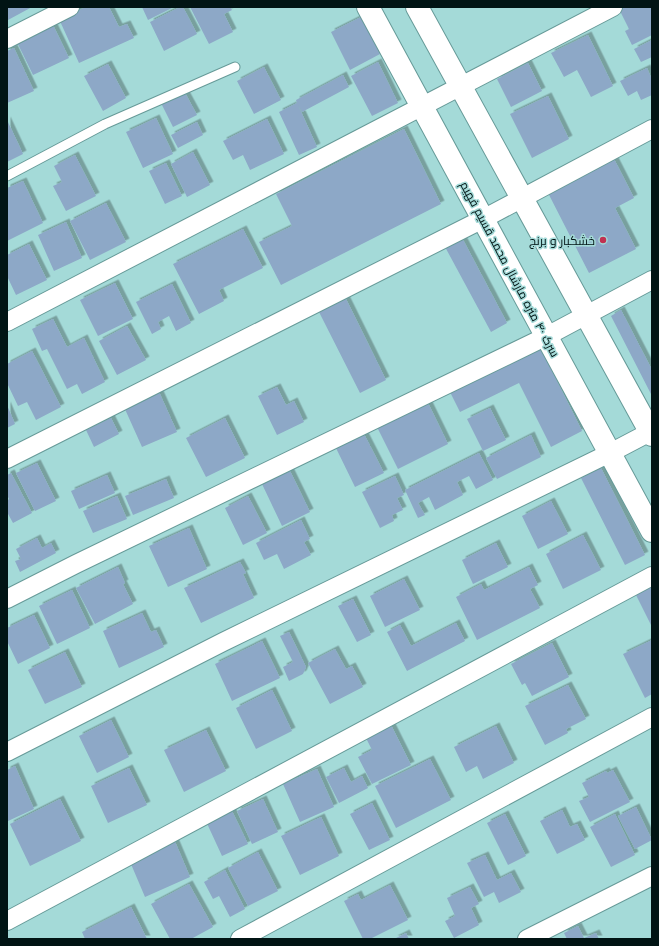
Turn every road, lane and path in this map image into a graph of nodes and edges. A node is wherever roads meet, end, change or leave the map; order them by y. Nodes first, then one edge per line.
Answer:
1 (70, 7) edge
2 (368, 7) edge
3 (417, 7) edge
4 (613, 7) edge
5 (7, 39) edge
6 (236, 67) dead end
7 (461, 87) junction
8 (422, 107) junction
9 (652, 129) edge
10 (7, 176) edge
11 (522, 198) junction
12 (483, 219) junction
13 (652, 280) edge
14 (586, 315) junction
15 (7, 322) edge
16 (547, 336) junction
17 (651, 433) edge
18 (610, 453) junction
19 (7, 459) edge
20 (652, 531) edge
21 (652, 576) edge
22 (7, 599) edge
23 (652, 717) edge
24 (7, 752) edge
25 (652, 876) edge
26 (7, 921) edge
27 (240, 939) edge
28 (527, 939) edge

1 - 5 street
2 - 8 street, سرک ۴۰ متره مارشال محمد قسیم فهیم
3 - 7 street
4 - 7 street
6 - 10 lane
7 - 8 street
7 - 11 street
8 - 12 street, سرک ۴۰ متره مارشال محمد قسیم فهیم
8 - 15 street
9 - 11 street
11 - 12 street
11 - 14 street
12 - 16 street, سرک ۴۰ متره مارشال محمد قسیم فهیم
12 - 19 street
13 - 14 street
14 - 16 street
14 - 17 street
16 - 18 street, سرک ۴۰ متره مارشال محمد قسیم فهیم
16 - 22 street
17 - 18 street
18 - 20 street, سرک ۴۰ متره مارشال محمد قسیم فهیم
18 - 24 street
21 - 26 street
23 - 27 street
25 - 28 street

